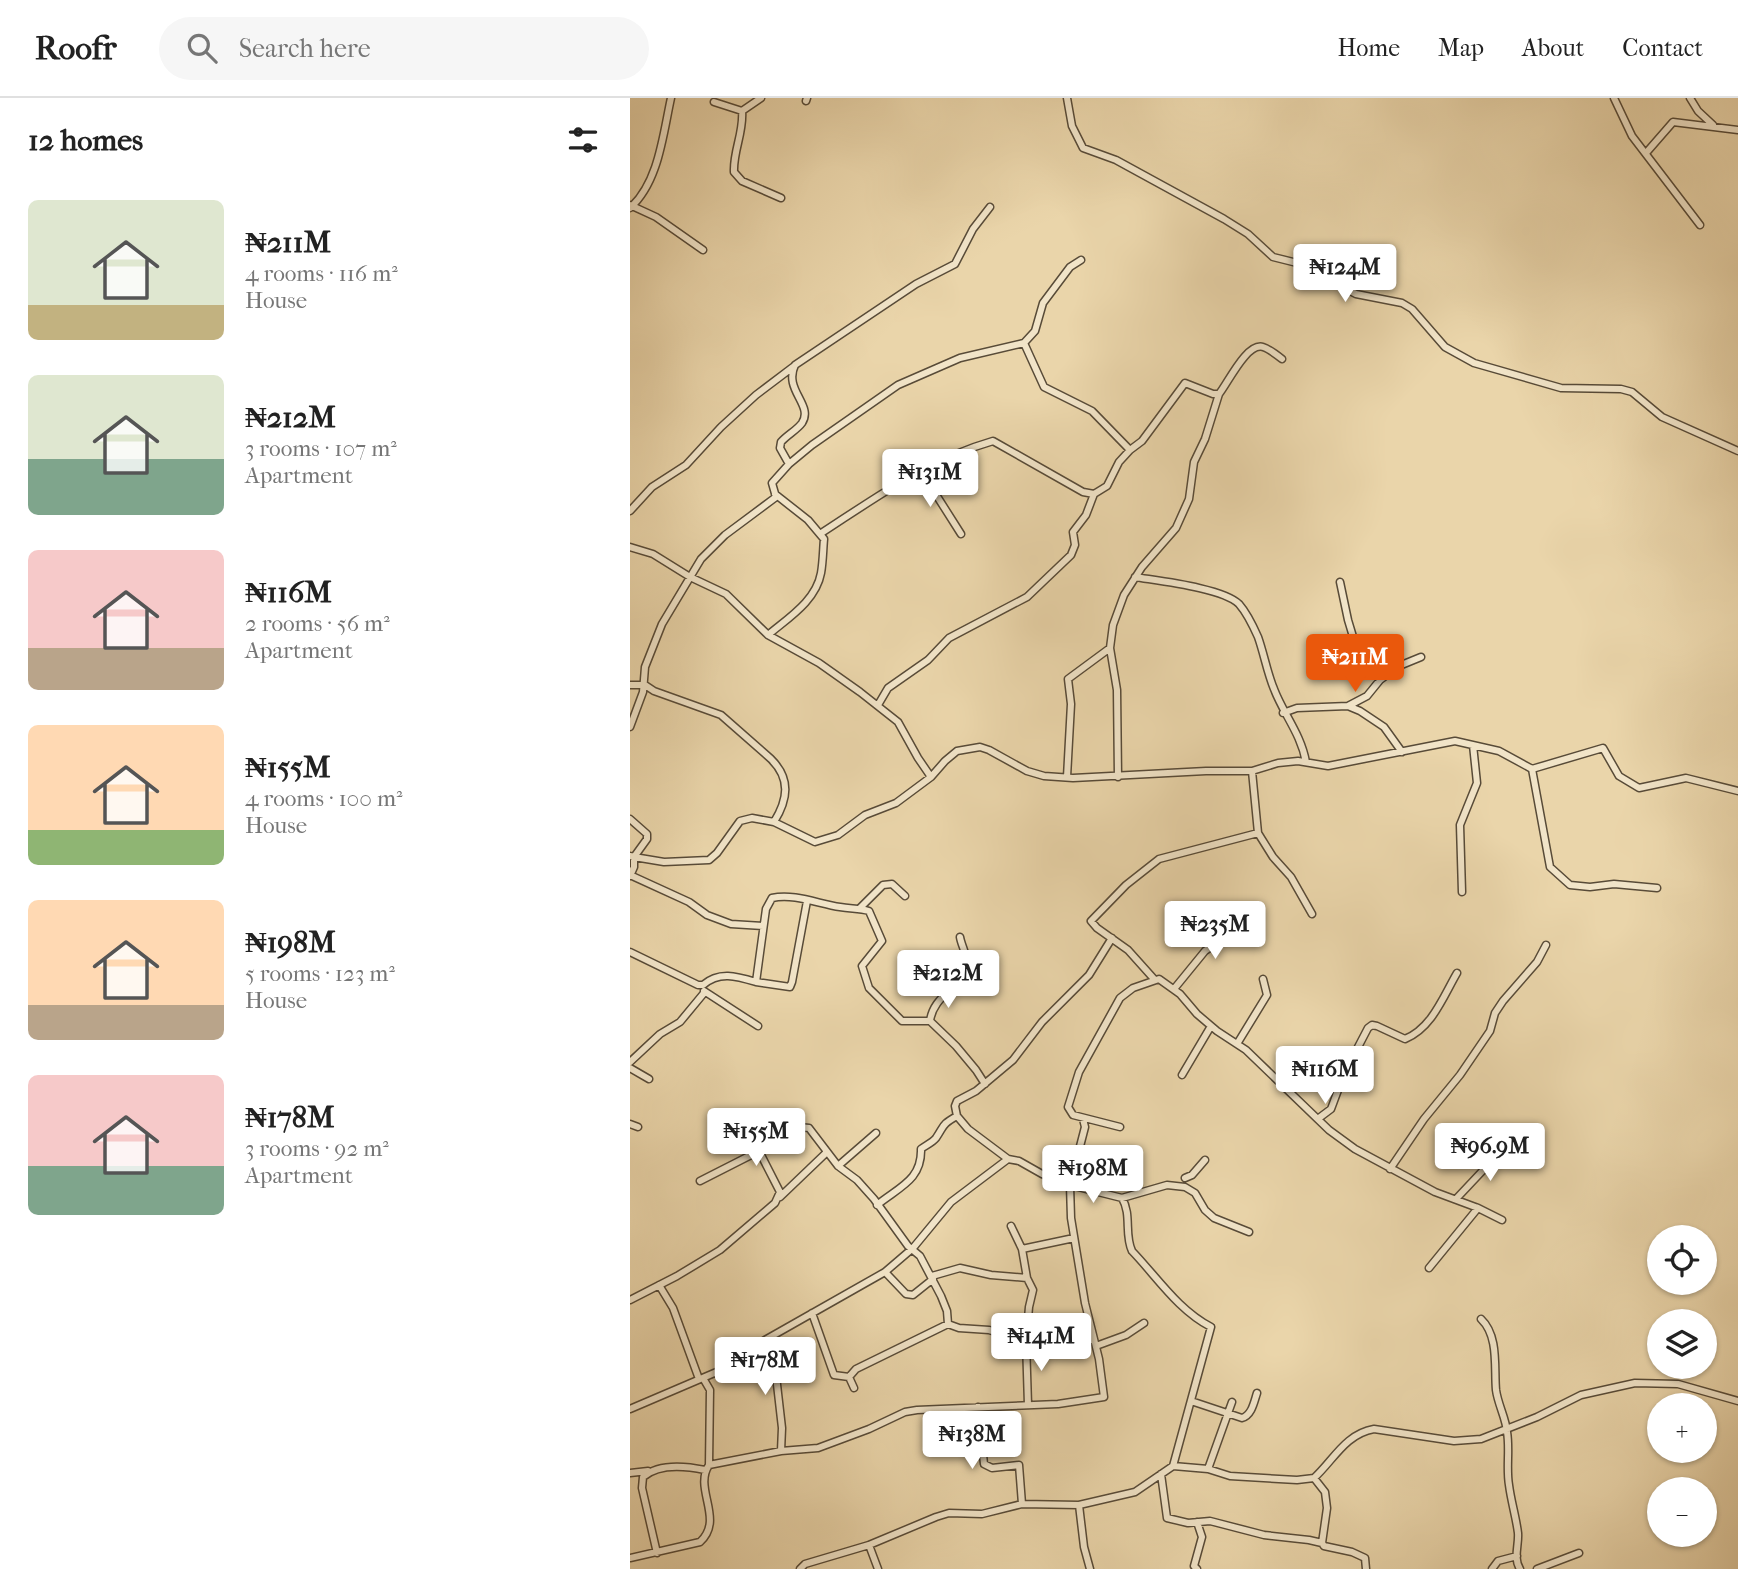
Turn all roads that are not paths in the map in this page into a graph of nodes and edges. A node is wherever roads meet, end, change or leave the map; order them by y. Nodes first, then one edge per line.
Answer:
1 (671, 98) edge
2 (707, 98) edge
3 (761, 98) edge
4 (1067, 98) edge
5 (1614, 98) edge
6 (1690, 98) edge
7 (716, 100) edge
8 (742, 111) junction
9 (1715, 126) junction
10 (1738, 130) edge
11 (1646, 153) junction
12 (781, 198) dead end
13 (631, 206) edge
14 (990, 206) dead end
15 (1700, 225) dead end
16 (703, 250) dead end
17 (1081, 260) dead end
18 (1024, 343) junction
19 (1282, 359) dead end
20 (795, 365) junction
21 (1219, 394) junction
22 (1130, 450) junction
23 (1738, 451) edge
24 (789, 464) junction
25 (921, 471) junction
26 (775, 494) junction
27 (1094, 494) junction
28 (630, 511) edge
29 (820, 534) junction
30 (961, 534) dead end
31 (630, 547) edge
32 (690, 577) junction
33 (1135, 577) junction
34 (1340, 582) dead end
35 (768, 635) junction
36 (1110, 648) junction
37 (1421, 657) dead end
38 (1380, 680) junction
39 (630, 685) edge
40 (645, 685) junction
41 (878, 705) junction
42 (1348, 706) junction
43 (1283, 713) junction
44 (630, 727) edge
45 (1473, 745) junction
46 (1402, 752) junction
47 (1306, 762) junction
48 (1532, 769) junction
49 (1252, 771) junction
50 (931, 777) junction
51 (1067, 777) junction
52 (1118, 778) junction
53 (1738, 791) edge
54 (630, 819) edge
55 (774, 822) junction
56 (1258, 833) junction
57 (632, 857) edge
58 (630, 875) edge
59 (1657, 888) dead end
60 (1462, 892) dead end
61 (905, 895) dead end
62 (807, 901) junction
63 (860, 908) junction
64 (1256, 909) dead end
65 (1312, 914) dead end
66 (763, 926) junction
67 (960, 937) dead end
68 (1112, 938) junction
69 (1546, 945) dead end
70 (630, 952) edge
71 (1457, 973) dead end
72 (1154, 979) junction
73 (1263, 979) dead end
74 (756, 982) junction
75 (704, 989) junction
76 (1174, 989) junction
77 (930, 1021) junction
78 (758, 1026) dead end
79 (1211, 1026) junction
80 (1237, 1044) junction
81 (630, 1062) edge
82 (630, 1068) edge
83 (1182, 1075) dead end
84 (649, 1079) dead end
85 (985, 1084) junction
86 (957, 1116) junction
87 (1318, 1118) junction
88 (1083, 1119) junction
89 (630, 1124) edge
90 (638, 1127) dead end
91 (1120, 1127) dead end
92 (876, 1133) dead end
93 (1509, 1149) dead end
94 (760, 1151) junction
95 (827, 1152) junction
96 (1008, 1159) junction
97 (1205, 1160) dead end
98 (838, 1166) junction
99 (1390, 1169) junction
100 (1185, 1178) junction
101 (700, 1181) dead end
102 (1070, 1185) junction
103 (1174, 1186) junction
104 (1185, 1187) junction
105 (779, 1197) junction
106 (1122, 1198) junction
107 (1455, 1199) junction
108 (877, 1205) junction
109 (1478, 1208) junction
110 (1502, 1220) dead end
111 (1011, 1226) dead end
112 (1249, 1233) dead end
113 (1074, 1238) junction
114 (913, 1248) junction
115 (1022, 1249) junction
116 (1429, 1268) dead end
117 (885, 1272) junction
118 (932, 1278) junction
119 (1027, 1278) junction
120 (659, 1285) junction
121 (630, 1300) edge
122 (812, 1313) junction
123 (1481, 1319) dead end
124 (1144, 1323) dead end
125 (948, 1325) junction
126 (765, 1340) junction
127 (1026, 1341) junction
128 (1095, 1342) junction
129 (849, 1377) junction
130 (701, 1378) junction
131 (854, 1388) dead end
132 (1257, 1393) dead end
133 (1191, 1401) junction
134 (1738, 1401) edge
135 (1232, 1402) dead end
136 (1028, 1405) junction
137 (978, 1407) junction
138 (630, 1409) edge
139 (1228, 1412) junction
140 (1507, 1429) junction
141 (781, 1451) junction
142 (1173, 1466) junction
143 (707, 1468) junction
144 (1208, 1469) junction
145 (649, 1471) junction
146 (630, 1473) edge
147 (1161, 1474) junction
148 (1314, 1478) junction
149 (1021, 1504) junction
150 (1079, 1505) junction
151 (1197, 1522) junction
152 (1322, 1543) junction
153 (869, 1545) junction
154 (657, 1553) junction
155 (1579, 1553) dead end
156 (1517, 1556) junction
157 (630, 1559) edge
158 (800, 1569) edge
159 (878, 1569) edge
160 (1090, 1569) edge
161 (1196, 1569) edge
162 (1366, 1569) edge
163 (1493, 1569) edge
164 (1520, 1569) edge
165 (1537, 1569) edge

1 - 13 street
2 - 7 street
3 - 8 street
4 - 23 street
5 - 11 street
6 - 9 street
7 - 8 street
8 - 12 street
9 - 10 street
9 - 11 street
11 - 15 street
13 - 16 street
14 - 20 street
17 - 18 street
18 - 22 street
18 - 24 street
19 - 21 street
20 - 24 street
20 - 28 street
21 - 22 street
21 - 33 street
22 - 27 street
24 - 26 street
25 - 27 street
25 - 29 street
25 - 30 street
26 - 29 street
26 - 32 street
27 - 41 street
29 - 35 street
31 - 32 street
32 - 35 street
32 - 40 street
33 - 36 street
33 - 43 street
34 - 38 street
35 - 41 street
36 - 51 street
36 - 52 street
37 - 38 street
38 - 42 street
39 - 40 street
40 - 44 street
40 - 55 street
41 - 50 street
42 - 43 street
42 - 46 street
43 - 47 street
45 - 46 street
45 - 48 street
45 - 60 street
46 - 47 street
47 - 49 street
48 - 53 street
48 - 59 street
49 - 52 street
49 - 56 street
50 - 51 street
50 - 55 street
51 - 52 street
54 - 57 street
55 - 57 street
56 - 65 street
56 - 68 street
57 - 58 street
58 - 66 street
61 - 63 street
62 - 63 street
62 - 66 street
62 - 74 street
63 - 77 street
64 - 76 street
66 - 74 street
67 - 77 street
68 - 72 street
68 - 85 street
69 - 99 street
70 - 75 street
71 - 87 street
72 - 76 street
72 - 88 street
73 - 80 street
74 - 75 street
75 - 78 street
75 - 81 street
76 - 79 street
77 - 85 street
79 - 80 street
79 - 83 street
80 - 87 street
82 - 84 street
85 - 86 street
86 - 96 street
86 - 108 street
87 - 99 street
88 - 91 street
88 - 102 street
89 - 90 street
92 - 98 street
93 - 107 street
94 - 95 street
94 - 101 street
94 - 105 street
95 - 98 street
95 - 105 street
96 - 102 street
96 - 114 street
97 - 100 street
98 - 108 street
99 - 107 street
100 - 103 street
100 - 104 street
102 - 106 street
102 - 113 street
103 - 104 street
103 - 106 street
104 - 112 street
105 - 120 street
106 - 133 street
107 - 109 street
108 - 114 street
109 - 110 street
109 - 116 street
111 - 115 street
113 - 115 street
113 - 128 street
114 - 117 street
114 - 118 street
115 - 119 street
117 - 118 street
117 - 122 street
118 - 119 street
118 - 125 street
119 - 127 street
120 - 121 street
120 - 130 street
122 - 126 street
122 - 129 street
123 - 140 street
124 - 128 street
125 - 127 street
125 - 129 street
126 - 130 street
126 - 141 street
127 - 128 street
127 - 136 street
128 - 136 street
129 - 131 street
130 - 138 street
130 - 143 street
132 - 139 street
133 - 139 street
133 - 142 street
134 - 140 street
135 - 139 street
136 - 137 street
137 - 141 street
137 - 149 street
139 - 144 street
140 - 148 street
140 - 156 street
141 - 143 street
142 - 144 street
142 - 147 street
143 - 145 street
143 - 154 street
144 - 148 street
145 - 146 street
145 - 154 street
147 - 150 street
147 - 151 street
148 - 152 street
149 - 150 street
149 - 153 street
150 - 160 street
151 - 152 street
151 - 161 street
152 - 162 street
153 - 158 street
153 - 159 street
154 - 157 street
155 - 165 street
156 - 163 street
156 - 164 street

